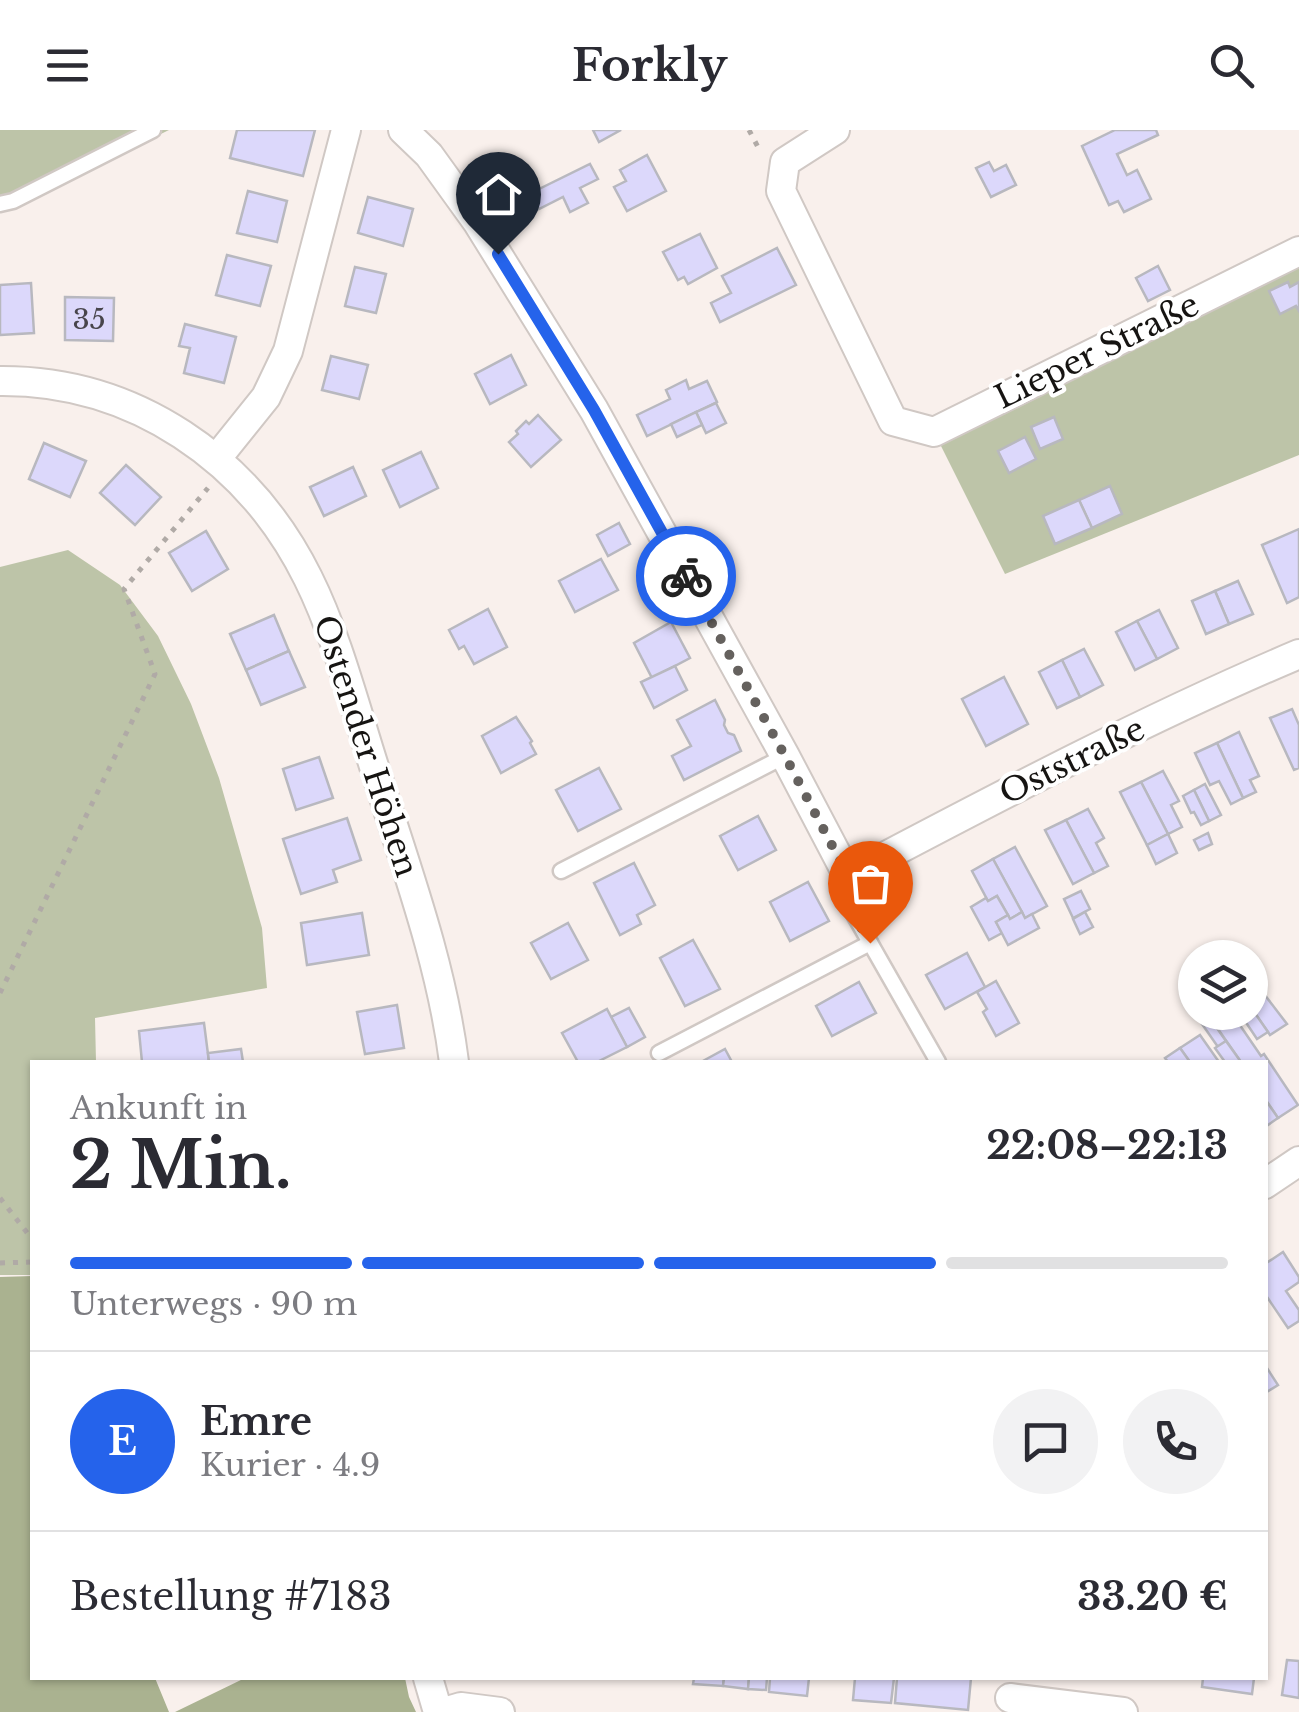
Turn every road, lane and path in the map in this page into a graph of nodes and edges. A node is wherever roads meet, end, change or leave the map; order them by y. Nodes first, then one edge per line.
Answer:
1 (152, 130) edge
2 (346, 130) edge
3 (403, 130) edge
4 (834, 131) edge
5 (0, 204) edge
6 (1299, 250) edge
7 (0, 380) edge
8 (217, 458) junction
9 (1299, 654) edge
10 (785, 756) junction
11 (561, 872) dead end
12 (848, 876) junction
13 (870, 943) junction
14 (0, 993) edge
15 (660, 1053) dead end
16 (454, 1060) edge
17 (937, 1060) edge
18 (1299, 1161) edge
19 (1268, 1182) edge
20 (0, 1198) edge
21 (30, 1236) edge
22 (30, 1262) edge
23 (0, 1263) edge
24 (429, 1680) edge
25 (1009, 1696) edge
26 (441, 1712) edge
27 (500, 1712) edge
28 (1123, 1712) edge

1 - 5 lane
2 - 8 street
3 - 10 street
4 - 6 street, Lieper Straße
7 - 8 street, Ostender Höhen
8 - 14 path
8 - 16 street, Ostender Höhen
9 - 12 street, Oststraße
10 - 11 lane
10 - 12 street
12 - 13 lane
13 - 15 lane
13 - 17 lane
18 - 19 street
20 - 21 path
22 - 23 path
24 - 26 street
25 - 28 street
26 - 27 street

